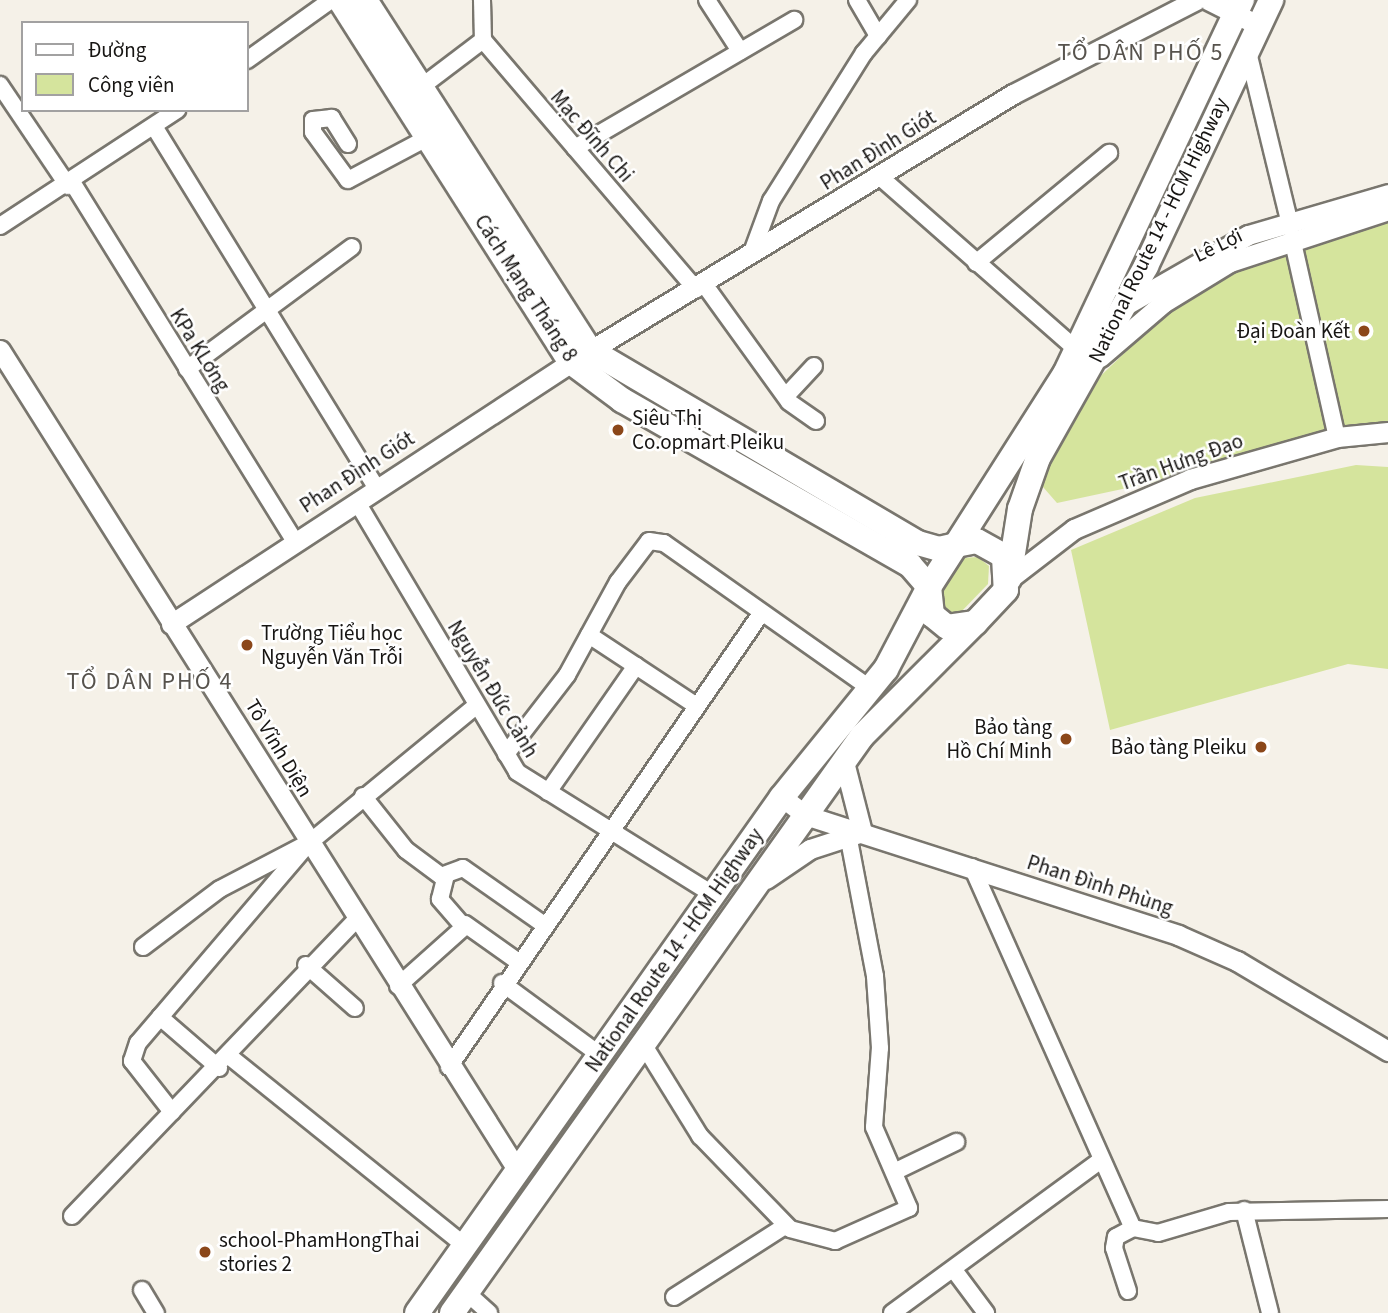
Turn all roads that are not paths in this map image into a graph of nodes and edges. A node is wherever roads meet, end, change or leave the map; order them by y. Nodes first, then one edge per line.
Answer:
1 (331, 0) edge
2 (340, 0) edge
3 (365, 0) edge
4 (482, 0) edge
5 (707, 0) edge
6 (857, 0) edge
7 (1196, 0) edge
8 (1208, 0) edge
9 (1270, 0) edge
10 (905, 2) edge
11 (794, 20) dead end
12 (1246, 21) edge
13 (878, 36) junction
14 (483, 40) junction
15 (740, 51) junction
16 (248, 59) edge
17 (0, 85) edge
18 (421, 87) junction
19 (175, 112) edge
20 (155, 128) junction
21 (429, 137) junction
22 (348, 144) dead end
23 (575, 148) junction
24 (1109, 153) dead end
25 (879, 176) junction
26 (70, 184) junction
27 (1388, 194) edge
28 (1388, 210) edge
29 (0, 226) edge
30 (1290, 229) junction
31 (352, 247) dead end
32 (751, 255) junction
33 (976, 263) junction
34 (700, 286) junction
35 (1120, 308) junction
36 (266, 309) junction
37 (1085, 349) junction
38 (0, 350) edge
39 (580, 356) junction
40 (814, 366) dead end
41 (187, 369) junction
42 (786, 396) junction
43 (816, 421) dead end
44 (1388, 432) edge
45 (1337, 437) junction
46 (376, 487) junction
47 (357, 502) junction
48 (294, 540) junction
49 (956, 545) junction
50 (1009, 579) junction
51 (929, 587) junction
52 (760, 615) junction
53 (975, 623) junction
54 (170, 624) junction
55 (589, 635) junction
56 (636, 666) junction
57 (871, 689) junction
58 (477, 705) junction
59 (695, 705) junction
60 (506, 754) junction
61 (844, 762) junction
62 (548, 792) junction
63 (363, 796) junction
64 (782, 797) junction
65 (805, 815) junction
66 (610, 831) junction
67 (852, 832) junction
68 (309, 843) junction
69 (785, 844) junction
70 (972, 867) junction
71 (446, 875) junction
72 (754, 889) junction
73 (712, 894) junction
74 (356, 919) junction
75 (464, 923) junction
76 (543, 924) junction
77 (143, 947) dead end
78 (517, 961) junction
79 (306, 965) junction
80 (502, 983) junction
81 (398, 986) junction
82 (355, 1008) dead end
83 (160, 1017) junction
84 (645, 1047) junction
85 (1388, 1051) edge
86 (600, 1055) junction
87 (224, 1062) junction
88 (449, 1067) junction
89 (172, 1112) junction
90 (956, 1142) dead end
91 (1101, 1160) junction
92 (517, 1171) junction
93 (896, 1171) junction
94 (541, 1190) junction
95 (1388, 1209) edge
96 (1244, 1210) junction
97 (72, 1216) dead end
98 (785, 1226) junction
99 (1133, 1228) junction
100 (464, 1245) junction
101 (954, 1270) junction
102 (142, 1290) dead end
103 (467, 1292) junction
104 (1128, 1292) dead end
105 (674, 1297) dead end
106 (156, 1313) edge
107 (417, 1313) edge
108 (452, 1313) edge
109 (489, 1313) edge
110 (892, 1313) edge
111 (986, 1313) edge
112 (1270, 1313) edge

1 - 16 street
2 - 21 main road, Cách Mạng Tháng 8
3 - 18 main road, Cách Mạng Tháng 8
4 - 14 street
5 - 15 street
6 - 13 street
7 - 25 street, Phan Đình Giót
8 - 12 street
9 - 12 main road, National Route 14 - HCM Highway
10 - 13 street
11 - 15 street
12 - 30 street
12 - 35 main road, National Route 14 - HCM Highway
12 - 37 main road, National Route 14 - HCM Highway
13 - 32 street
14 - 18 street
14 - 23 street, Mạc Đĩnh Chi
15 - 23 street
17 - 26 street, KPa KLơng
18 - 39 main road, Cách Mạng Tháng 8
19 - 20 street
20 - 26 street
20 - 36 street
21 - 22 street
21 - 39 main road, Cách Mạng Tháng 8
23 - 34 street, Mạc Đĩnh Chi
24 - 33 street
25 - 32 street, Phan Đình Giót
25 - 33 street
26 - 29 street
26 - 41 street, KPa KLơng
27 - 30 street
28 - 30 street, Lê Lợi
30 - 35 street
30 - 37 street, Lê Lợi
30 - 45 street
31 - 36 street
32 - 34 street, Phan Đình Giót
33 - 37 street
34 - 39 street, Phan Đình Giót
34 - 42 street, Mạc Đĩnh Chi
35 - 37 main road
35 - 37 main road, National Route 14 - HCM Highway
36 - 41 street
36 - 46 street
37 - 49 main road, National Route 14 - HCM Highway
37 - 50 main road, National Route 14 - HCM Highway
38 - 54 street, Tô Vĩnh Diện
39 - 46 street, Phan Đình Giót
39 - 49 main road, Cách Mạng Tháng 8
39 - 51 main road, Cách Mạng Tháng 8
40 - 42 street
41 - 48 street, KPa KLơng
42 - 43 street, Mạc Đĩnh Chi
44 - 45 street, Trần Hưng Đạo
45 - 50 street, Trần Hưng Đạo
46 - 47 street, Phan Đình Giót
47 - 48 street, Phan Đình Giót
47 - 58 street, Nguyễn Đức Cảnh
48 - 54 street, Phan Đình Giót
49 - 50 main road
49 - 51 main road
50 - 53 main road
51 - 53 main road
51 - 57 main road, National Route 14 - HCM Highway
52 - 55 street
52 - 57 street
52 - 59 street
53 - 61 main road, National Route 14 - HCM Highway
54 - 68 street, Tô Vĩnh Diện
55 - 56 street
55 - 60 street
56 - 59 street
56 - 62 street
57 - 64 main road, National Route 14 - HCM Highway
58 - 60 street, Nguyễn Đức Cảnh
58 - 63 street
59 - 66 street
60 - 62 street, Nguyễn Đức Cảnh
61 - 65 main road, National Route 14 - HCM Highway
61 - 67 street
62 - 66 street, Nguyễn Đức Cảnh
63 - 68 street
63 - 71 street
64 - 65 street, Phan Đình Phùng
64 - 73 main road, National Route 14 - HCM Highway
65 - 67 street, Phan Đình Phùng
65 - 69 main road, National Route 14 - HCM Highway
66 - 73 street, Nguyễn Đức Cảnh
66 - 76 street
67 - 69 street
67 - 70 street, Phan Đình Phùng
67 - 72 street
67 - 93 street
68 - 74 street, Tô Vĩnh Diện
68 - 77 street
68 - 83 street
69 - 72 main road, National Route 14 - HCM Highway
70 - 85 street, Phan Đình Phùng
70 - 91 street
71 - 75 street
71 - 76 street
72 - 84 main road, National Route 14 - HCM Highway
73 - 86 main road, National Route 14 - HCM Highway
74 - 79 street
74 - 81 street, Tô Vĩnh Diện
75 - 78 street
75 - 81 street
76 - 78 street
78 - 80 street
79 - 82 street
79 - 87 street
80 - 86 street
80 - 88 street
81 - 88 street, Tô Vĩnh Diện
83 - 87 street
83 - 89 street
84 - 94 main road, National Route 14 - HCM Highway
84 - 98 street
86 - 92 main road, National Route 14 - HCM Highway
87 - 89 street
87 - 100 street
88 - 92 street, Tô Vĩnh Diện
89 - 97 street
90 - 93 street
91 - 99 street
91 - 101 street
92 - 94 main road
92 - 100 main road, National Route 14 - HCM Highway
93 - 98 street
94 - 103 main road, National Route 14 - HCM Highway
95 - 96 street
96 - 99 street
96 - 112 street
98 - 105 street
99 - 104 street
100 - 107 main road, National Route 14 - HCM Highway
101 - 110 street
101 - 111 street
102 - 106 street
103 - 108 main road, National Route 14 - HCM Highway
103 - 109 street

